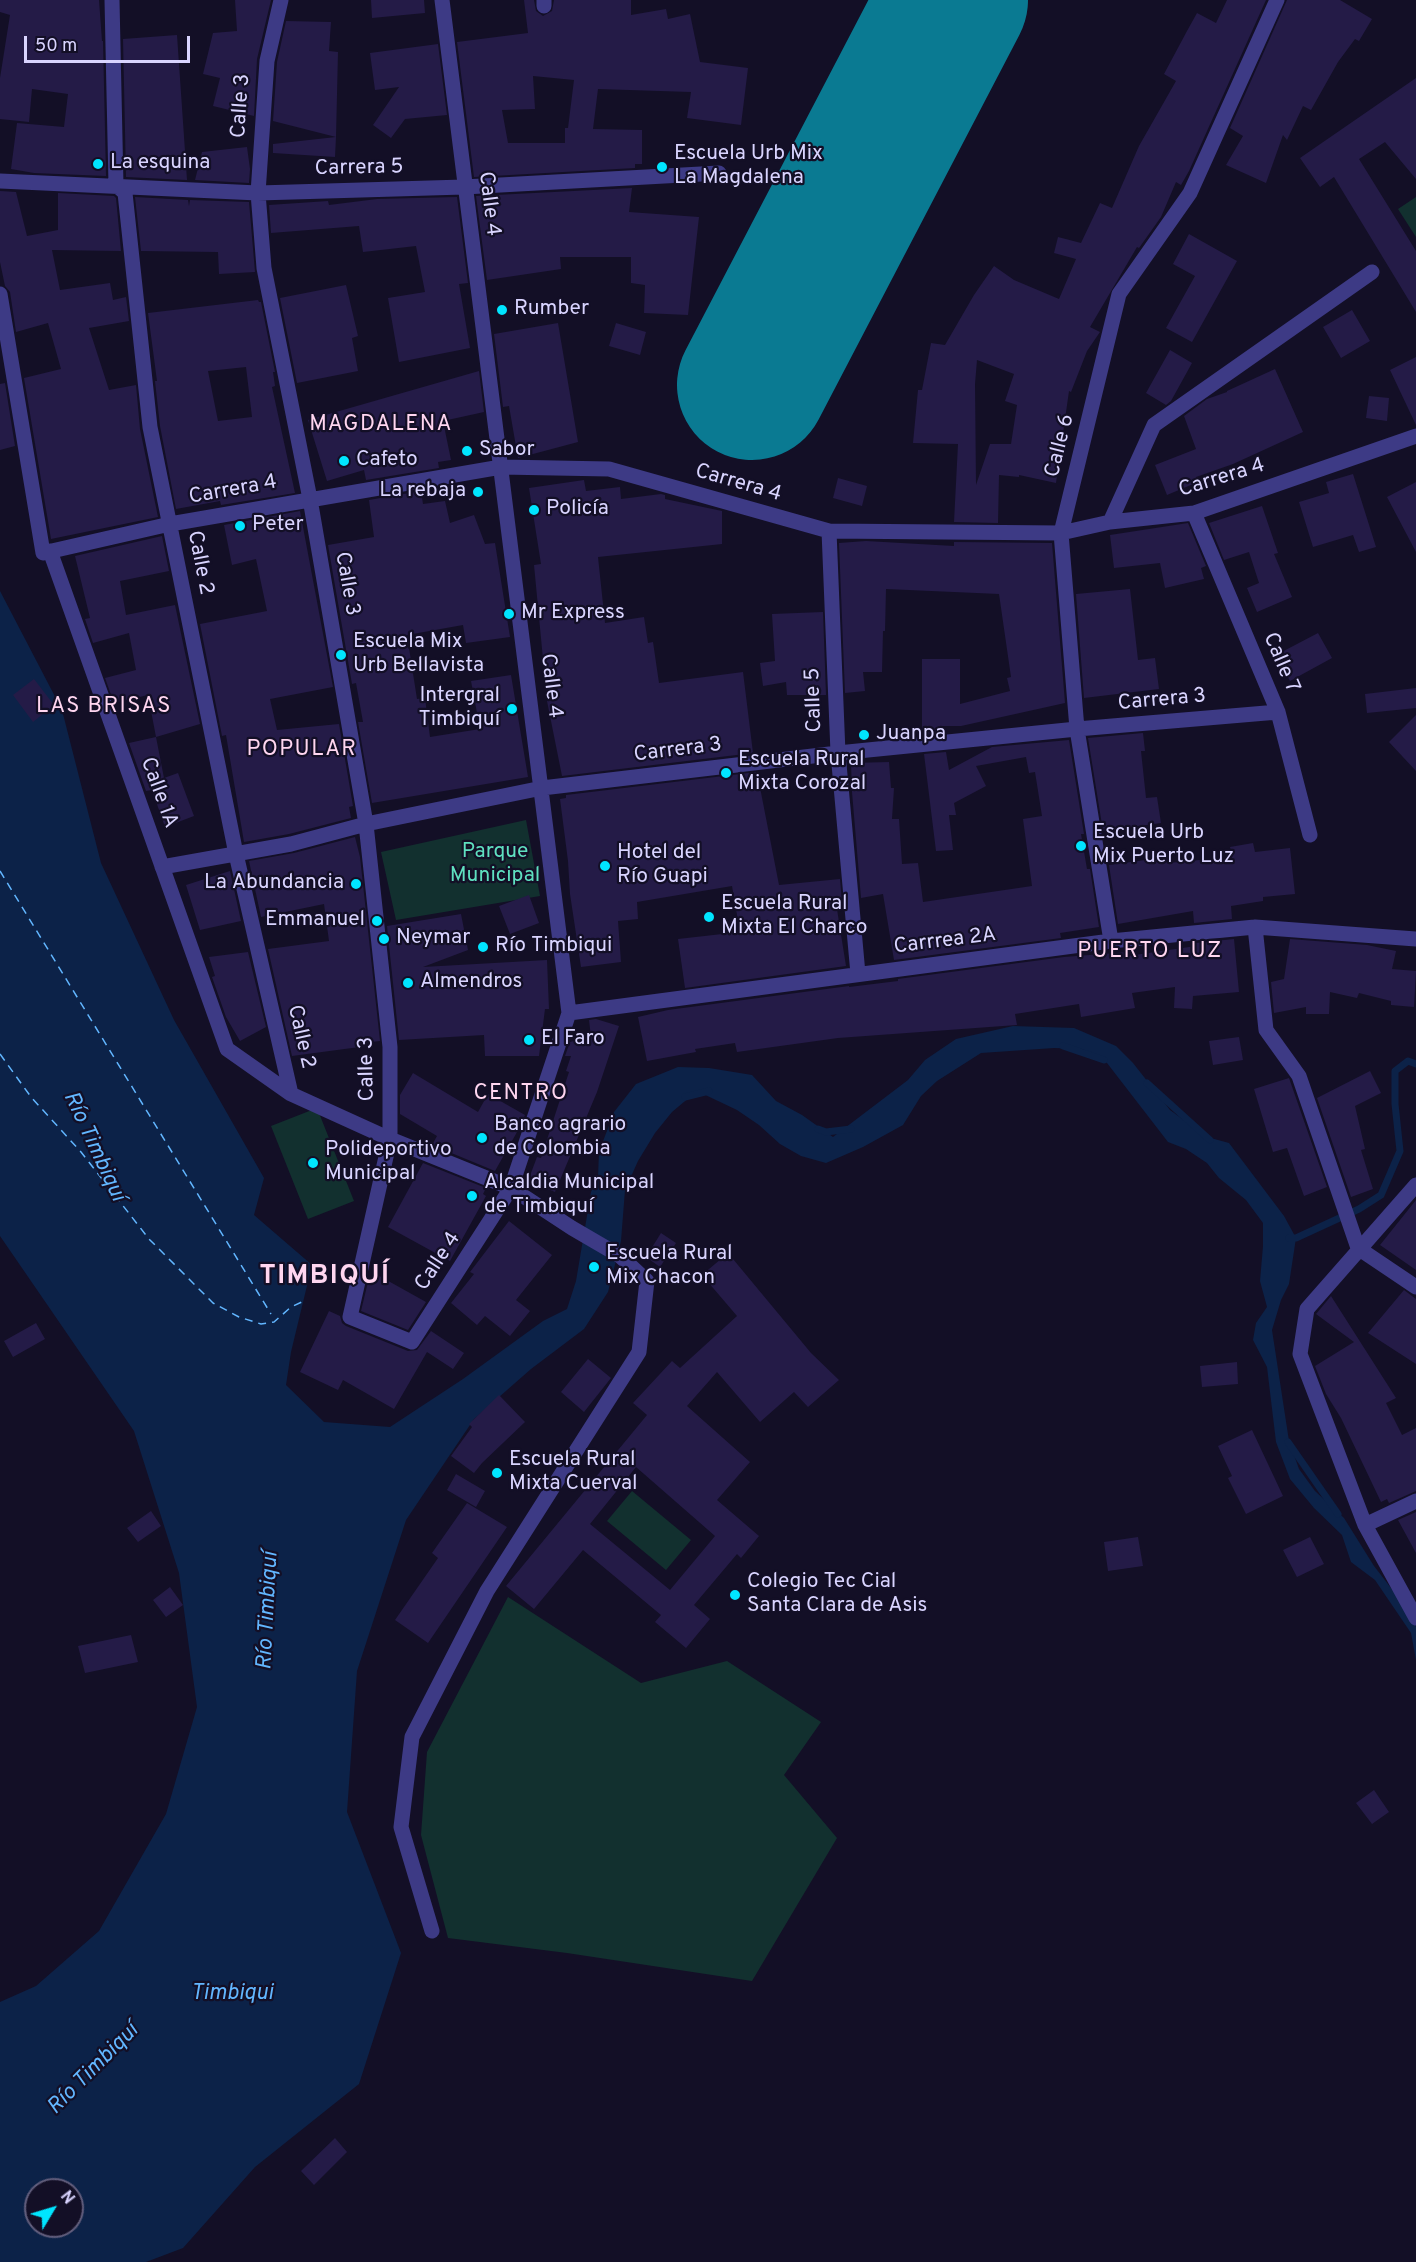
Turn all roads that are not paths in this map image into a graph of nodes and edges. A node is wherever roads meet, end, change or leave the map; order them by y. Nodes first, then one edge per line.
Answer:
1 (112, 0) edge
2 (281, 0) edge
3 (442, 0) edge
4 (1277, 0) edge
5 (719, 172) dead end
6 (0, 181) edge
7 (116, 185) junction
8 (464, 188) junction
9 (258, 193) junction
10 (1372, 272) dead end
11 (0, 294) edge
12 (1416, 436) edge
13 (501, 467) junction
14 (310, 499) junction
15 (1194, 513) junction
16 (1110, 522) junction
17 (170, 524) junction
18 (829, 531) junction
19 (1061, 533) junction
20 (47, 552) junction
21 (1278, 712) junction
22 (1077, 729) junction
23 (838, 753) junction
24 (542, 788) junction
25 (366, 824) junction
26 (1310, 835) dead end
27 (236, 854) junction
28 (162, 867) junction
29 (1255, 927) junction
30 (1416, 939) edge
31 (1111, 941) junction
32 (858, 974) junction
33 (569, 1013) junction
34 (291, 1094) junction
35 (390, 1138) junction
36 (1416, 1185) edge
37 (511, 1188) junction
38 (1358, 1248) junction
39 (1416, 1287) edge
40 (412, 1342) joint
41 (1416, 1501) edge
42 (1365, 1525) junction
43 (1416, 1618) edge
44 (432, 1930) dead end

1 - 7 street, Calle 2
2 - 9 street, Calle 3
3 - 8 street, Calle 4
4 - 19 street, Calle 6
5 - 8 street, Carrera 5
6 - 7 street, Carrera 5
7 - 9 street, Carrera 5
7 - 17 street, Calle 2
8 - 9 street, Carrera 5
8 - 13 street, Calle 4
9 - 14 street, Calle 3
10 - 16 street
11 - 20 street, Calle 1A
12 - 15 street, Carrera 4
13 - 14 street, Carrera 4
13 - 18 street, Carrera 4
13 - 24 street, Calle 4
14 - 17 street, Carrera 4
14 - 25 street, Calle 3
15 - 16 street, Carrera 4
15 - 21 street, Calle 7
16 - 19 street, Carrera 4
17 - 20 street, Carrera 4
17 - 27 street, Calle 2
18 - 19 street, Carrera 4
18 - 23 street, Calle 5
19 - 22 street, Calle 6
20 - 28 street, Calle 1A
21 - 22 street, Carrera 3
21 - 26 street, Calle 7
22 - 23 street, Carrera 3
22 - 31 street, Calle 6
23 - 24 street, Carrera 3
23 - 32 street, Calle 5
24 - 25 street, Carrera 3
24 - 33 street, Calle 4
25 - 27 street, Carrera 3
25 - 35 street, Calle 3
27 - 28 street, Carrera 3
27 - 34 street, Calle 2
28 - 34 street, Calle 1A
29 - 30 street, Carrrea 2A
29 - 31 street, Carrrea 2A
29 - 38 street
31 - 32 street, Carrrea 2A
32 - 33 street, Carrrea 2A
33 - 37 street, Calle 4
34 - 35 street
35 - 37 street
35 - 40 street, Calle 3
36 - 38 street
37 - 40 street, Calle 4
37 - 44 street
38 - 39 street
38 - 42 street
41 - 42 street
42 - 43 street

